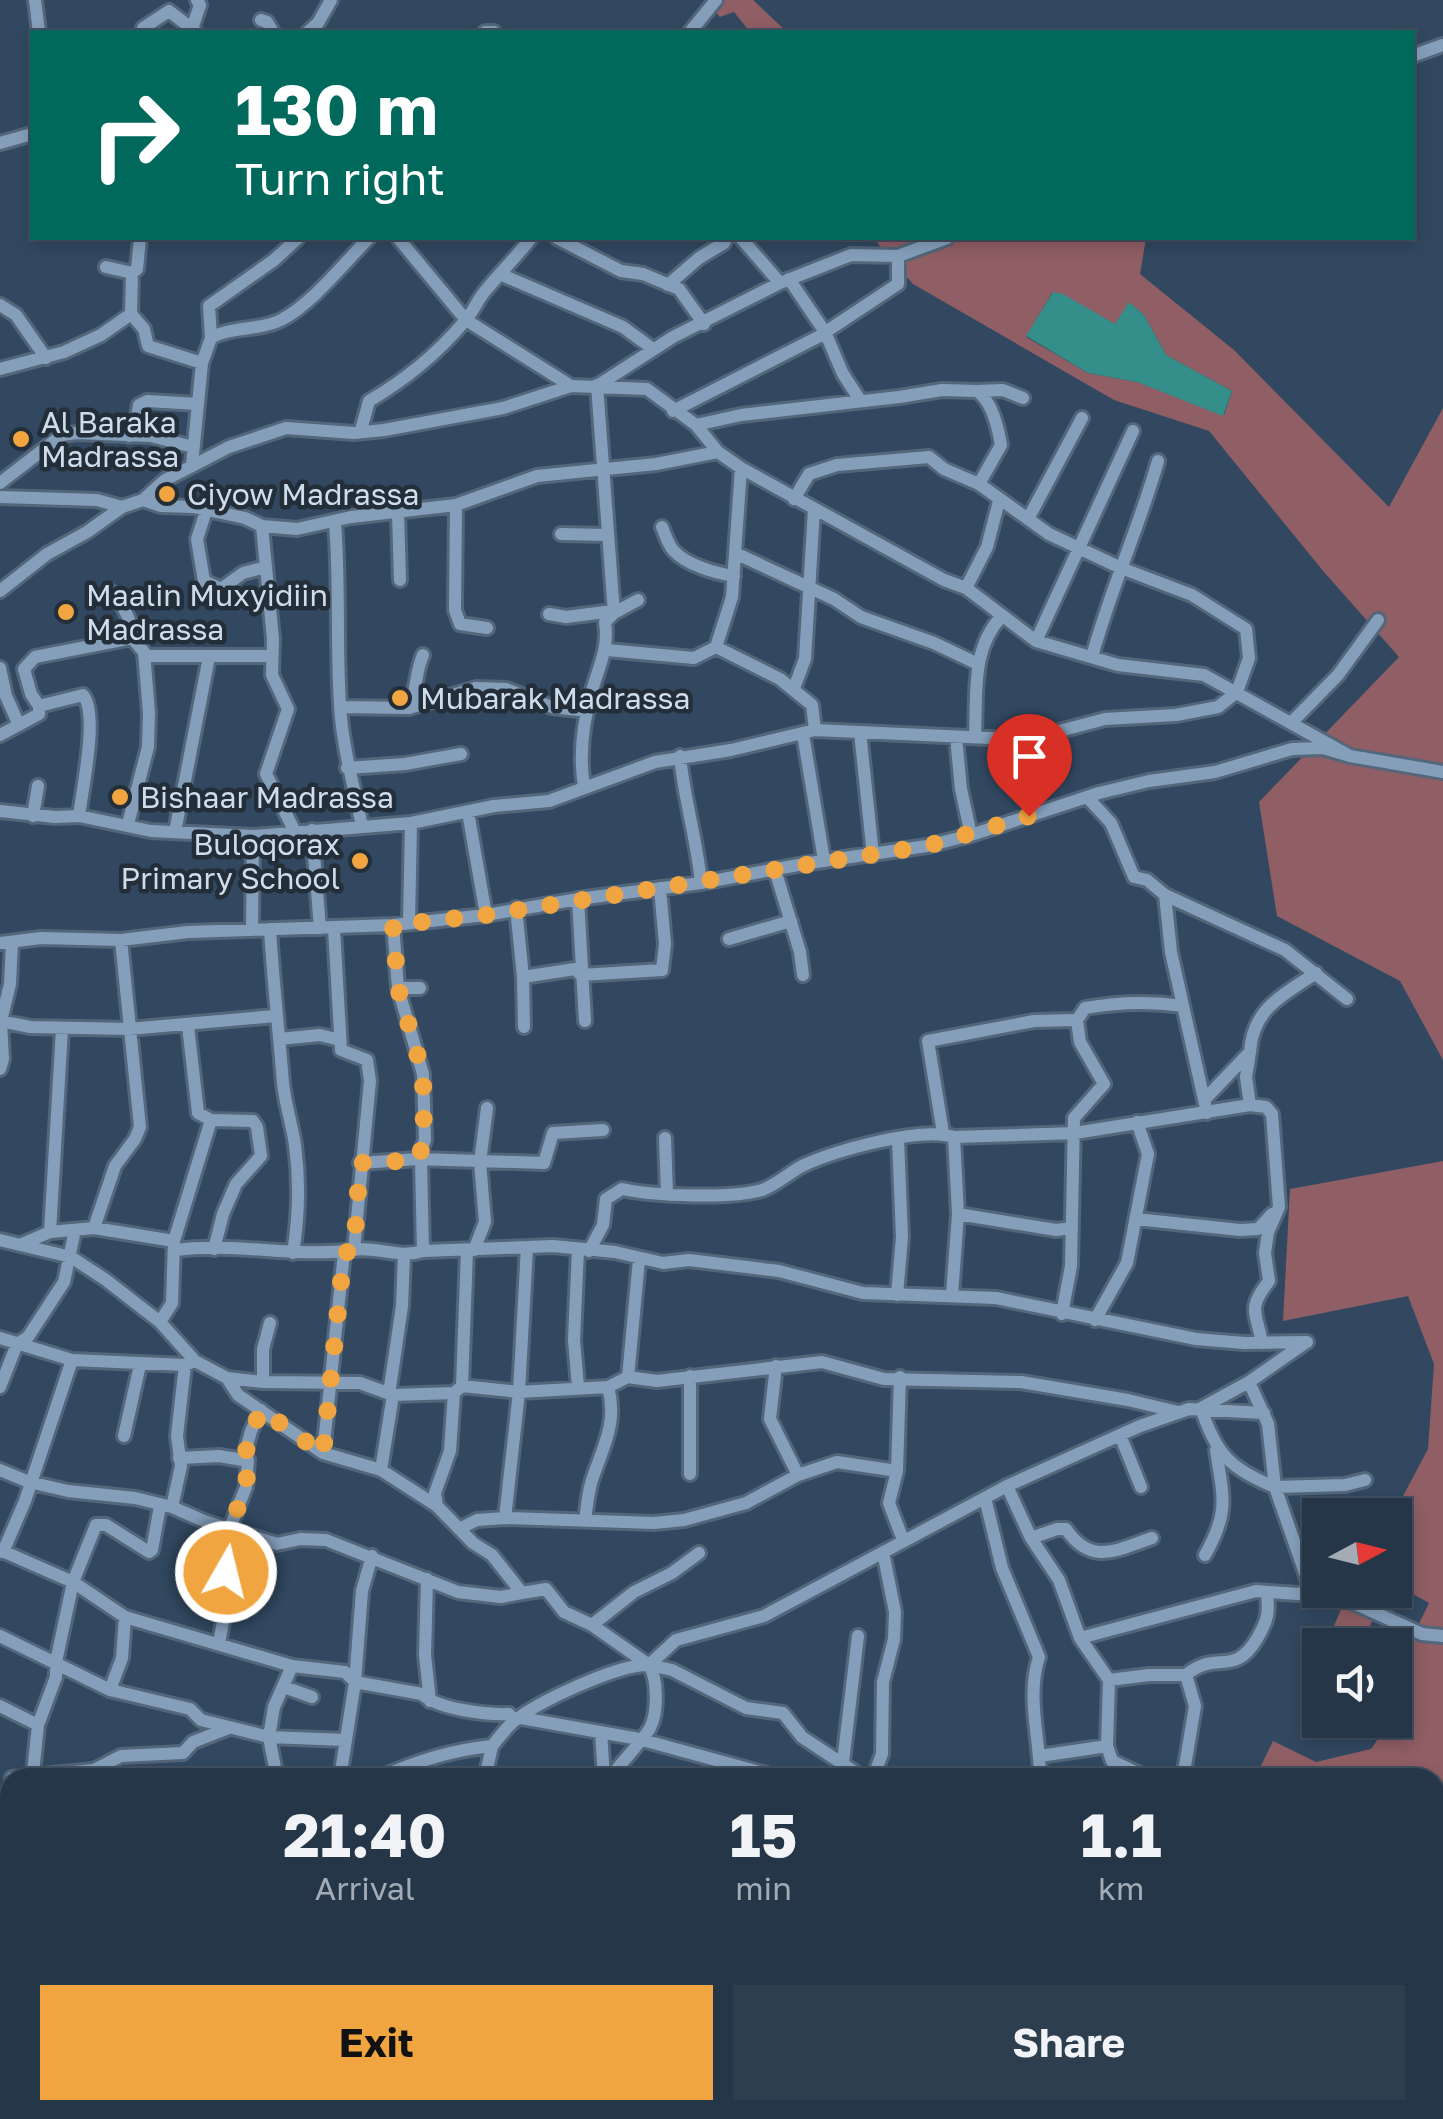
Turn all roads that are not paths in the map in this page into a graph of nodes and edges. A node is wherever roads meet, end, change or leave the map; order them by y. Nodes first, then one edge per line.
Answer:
1 (35, 0) edge
2 (196, 0) edge
3 (332, 0) edge
4 (716, 0) edge
5 (262, 20) dead end
6 (143, 28) dead end
7 (40, 30) edge
8 (191, 30) edge
9 (192, 30) edge
10 (272, 30) edge
11 (310, 30) edge
12 (692, 30) edge
13 (1443, 46) edge
14 (1415, 55) edge
15 (30, 135) edge
16 (0, 143) edge
17 (140, 240) edge
18 (292, 240) edge
19 (367, 240) edge
20 (400, 240) edge
21 (529, 240) edge
22 (561, 240) edge
23 (725, 240) edge
24 (744, 240) edge
25 (942, 240) edge
26 (898, 256) junction
27 (106, 266) dead end
28 (132, 273) junction
29 (502, 275) junction
30 (785, 281) junction
31 (668, 285) junction
32 (0, 305) edge
33 (131, 314) junction
34 (466, 320) junction
35 (704, 324) junction
36 (824, 332) junction
37 (211, 338) junction
38 (653, 349) junction
39 (46, 358) junction
40 (202, 364) junction
41 (0, 368) edge
42 (598, 385) junction
43 (571, 386) junction
44 (977, 391) junction
45 (1023, 398) dead end
46 (860, 400) junction
47 (198, 404) junction
48 (673, 411) junction
49 (1082, 418) dead end
50 (696, 425) junction
51 (361, 430) junction
52 (1133, 431) dead end
53 (129, 436) junction
54 (194, 446) junction
55 (718, 452) junction
56 (1158, 461) dead end
57 (192, 465) junction
58 (602, 467) junction
59 (741, 468) junction
60 (0, 483) edge
61 (978, 484) junction
62 (0, 497) edge
63 (794, 499) junction
64 (143, 500) junction
65 (999, 501) junction
66 (456, 505) junction
67 (122, 508) junction
68 (814, 509) junction
69 (206, 510) junction
70 (398, 512) junction
71 (1028, 519) junction
72 (335, 523) junction
73 (262, 526) junction
74 (662, 527) dead end
75 (560, 534) dead end
76 (607, 535) junction
77 (1079, 546) junction
78 (735, 553) junction
79 (266, 567) junction
80 (1121, 568) junction
81 (734, 576) junction
82 (400, 580) dead end
83 (966, 588) junction
84 (808, 589) junction
85 (0, 591) edge
86 (111, 592) dead end
87 (638, 600) dead end
88 (614, 612) junction
89 (550, 614) dead end
90 (1002, 616) junction
91 (1378, 620) dead end
92 (486, 628) dead end
93 (149, 630) dead end
94 (133, 635) junction
95 (1036, 641) junction
96 (716, 647) junction
97 (607, 650) junction
98 (423, 655) dead end
99 (144, 656) junction
100 (272, 656) junction
101 (208, 657) junction
102 (1092, 657) junction
103 (978, 664) junction
104 (0, 668) edge
105 (794, 688) junction
106 (1237, 692) junction
107 (590, 698) junction
108 (39, 706) junction
109 (340, 708) junction
110 (409, 708) junction
111 (1290, 723) junction
112 (19, 724) junction
113 (809, 732) junction
114 (860, 732) junction
115 (0, 735) edge
116 (975, 736) junction
117 (956, 737) junction
118 (461, 754) dead end
119 (680, 756) junction
120 (1350, 756) junction
121 (348, 768) junction
122 (1443, 772) edge
123 (38, 786) dead end
124 (584, 786) junction
125 (1087, 797) junction
126 (0, 811) edge
127 (468, 812) junction
128 (33, 816) junction
129 (79, 816) junction
130 (411, 823) junction
131 (128, 824) junction
132 (362, 827) junction
133 (294, 830) junction
134 (312, 830) junction
135 (174, 832) junction
136 (252, 836) junction
137 (971, 836) junction
138 (873, 855) junction
139 (824, 860) junction
140 (776, 870) junction
141 (701, 883) junction
142 (660, 888) junction
143 (1166, 896) junction
144 (578, 899) junction
145 (516, 908) junction
146 (486, 915) junction
147 (791, 921) junction
148 (409, 922) junction
149 (393, 925) junction
150 (327, 928) junction
151 (270, 929) junction
152 (252, 930) junction
153 (729, 939) dead end
154 (121, 940) junction
155 (6, 942) edge
156 (1316, 972) junction
157 (582, 975) junction
158 (803, 975) dead end
159 (524, 977) junction
160 (398, 988) junction
161 (420, 988) dead end
162 (1347, 999) dead end
163 (1183, 1006) junction
164 (275, 1016) junction
165 (1077, 1020) junction
166 (1, 1021) edge
167 (585, 1021) dead end
168 (188, 1026) junction
169 (524, 1027) dead end
170 (62, 1028) junction
171 (128, 1030) junction
172 (279, 1039) junction
173 (340, 1040) junction
174 (1250, 1052) junction
175 (0, 1069) edge
176 (1250, 1105) junction
177 (1206, 1106) junction
178 (488, 1108) dead end
179 (210, 1120) junction
180 (1137, 1122) junction
181 (602, 1130) dead end
182 (1075, 1132) junction
183 (948, 1135) junction
184 (665, 1138) dead end
185 (898, 1139) junction
186 (419, 1160) junction
187 (480, 1162) junction
188 (360, 1163) junction
189 (668, 1194) junction
190 (1279, 1207) junction
191 (958, 1214) junction
192 (1136, 1219) junction
193 (94, 1228) junction
194 (1072, 1228) junction
195 (75, 1230) junction
196 (50, 1232) junction
197 (0, 1240) edge
198 (22, 1244) junction
199 (175, 1245) junction
200 (528, 1248) junction
201 (214, 1249) junction
202 (470, 1250) junction
203 (583, 1250) junction
204 (349, 1251) junction
205 (422, 1252) junction
206 (293, 1253) junction
207 (404, 1255) junction
208 (71, 1257) junction
209 (639, 1260) junction
210 (897, 1295) junction
211 (952, 1295) junction
212 (1062, 1314) junction
213 (1095, 1320) junction
214 (160, 1322) junction
215 (270, 1323) dead end
216 (0, 1338) edge
217 (1262, 1343) junction
218 (17, 1344) junction
219 (72, 1360) junction
220 (190, 1363) junction
221 (140, 1364) junction
222 (776, 1366) junction
223 (690, 1376) junction
224 (628, 1377) junction
225 (900, 1377) junction
226 (227, 1378) junction
227 (262, 1382) junction
228 (332, 1382) junction
229 (1248, 1382) junction
230 (608, 1386) junction
231 (0, 1387) edge
232 (578, 1387) junction
233 (458, 1389) junction
234 (519, 1392) junction
235 (391, 1394) junction
236 (1201, 1408) junction
237 (262, 1410) junction
238 (1178, 1412) junction
239 (1264, 1413) junction
240 (1120, 1435) junction
241 (124, 1436) dead end
242 (1216, 1450) junction
243 (323, 1454) junction
244 (178, 1458) junction
245 (244, 1460) junction
246 (0, 1470) edge
247 (381, 1470) junction
248 (896, 1471) junction
249 (690, 1474) dead end
250 (798, 1475) junction
251 (1365, 1480) dead end
252 (29, 1482) junction
253 (1007, 1486) junction
254 (1141, 1487) dead end
255 (1275, 1487) junction
256 (985, 1498) junction
257 (166, 1506) junction
258 (437, 1506) junction
259 (506, 1518) junction
260 (585, 1520) junction
261 (460, 1528) junction
262 (229, 1530) junction
263 (1031, 1538) junction
264 (1152, 1538) dead end
265 (903, 1540) junction
266 (2, 1551) edge
267 (883, 1552) junction
268 (699, 1553) dead end
269 (1205, 1555) dead end
270 (372, 1556) junction
271 (1302, 1564) edge
272 (427, 1579) junction
273 (73, 1582) junction
274 (522, 1592) junction
275 (1267, 1593) junction
276 (1302, 1593) edge
277 (1365, 1608) edge
278 (124, 1617) junction
279 (592, 1625) junction
280 (0, 1636) edge
281 (858, 1636) dead end
282 (1443, 1636) edge
283 (1080, 1638) junction
284 (219, 1643) junction
285 (56, 1662) junction
286 (292, 1666) junction
287 (649, 1666) junction
288 (1186, 1675) junction
289 (1109, 1680) junction
290 (355, 1682) junction
291 (284, 1686) junction
292 (110, 1690) junction
293 (312, 1697) dead end
294 (430, 1702) junction
295 (0, 1706) edge
296 (518, 1719) junction
297 (38, 1725) junction
298 (229, 1728) junction
299 (600, 1732) junction
300 (269, 1737) junction
301 (639, 1739) junction
302 (345, 1740) junction
303 (492, 1746) junction
304 (1107, 1746) junction
305 (1040, 1756) junction
306 (843, 1762) junction
307 (34, 1768) edge
308 (98, 1768) edge
309 (275, 1768) edge
310 (341, 1768) edge
311 (401, 1768) edge
312 (486, 1768) edge
313 (605, 1768) edge
314 (615, 1768) edge
315 (745, 1768) edge
316 (840, 1768) edge
317 (851, 1768) edge
318 (877, 1768) edge
319 (1040, 1768) edge
320 (1127, 1768) edge
321 (1186, 1768) edge

1 - 7 street
2 - 9 street
3 - 11 street
4 - 12 street
5 - 10 street
6 - 8 street
13 - 14 street
15 - 16 street
17 - 28 street
18 - 37 street
19 - 37 street
20 - 34 street
21 - 29 street
22 - 31 street
23 - 31 street
24 - 30 street
25 - 26 street
26 - 30 street
26 - 36 street
27 - 28 street
28 - 33 street
29 - 34 street
29 - 38 street
30 - 35 street
30 - 36 street
31 - 35 street
32 - 39 street
33 - 39 street
33 - 40 street
34 - 43 street
34 - 51 street
35 - 38 street
36 - 46 street
36 - 48 street
37 - 40 street
38 - 42 street
39 - 41 street
40 - 47 street
42 - 43 street
42 - 48 street
42 - 58 street
43 - 51 street
44 - 45 street
44 - 46 street
44 - 61 street
46 - 50 street
47 - 53 street
47 - 54 street
48 - 50 street
49 - 71 street
50 - 55 street
51 - 57 street
52 - 77 street
53 - 54 street
53 - 60 street
54 - 57 street
55 - 58 street
55 - 59 street
56 - 80 street
57 - 64 street
58 - 66 street
58 - 76 street
59 - 63 street
59 - 78 street
61 - 63 street
61 - 65 street
62 - 67 street
63 - 68 street
64 - 67 street
64 - 69 street
65 - 71 street
65 - 83 street
66 - 70 street
66 - 92 street
67 - 85 street
68 - 83 street
68 - 84 street
69 - 73 street
69 - 79 street
70 - 72 street
70 - 82 street
71 - 77 street
72 - 73 street
72 - 109 street
73 - 79 street
74 - 81 street
75 - 76 street
76 - 88 street
77 - 80 street
77 - 95 street
78 - 81 street
78 - 84 street
79 - 100 street
80 - 102 street
80 - 106 street
81 - 96 street
83 - 90 street
84 - 103 street
84 - 105 street
86 - 94 street
87 - 88 street
88 - 89 street
88 - 97 street
90 - 95 street
90 - 103 street
91 - 111 street
93 - 94 street
94 - 99 street
94 - 108 street
95 - 102 street
96 - 97 street
96 - 105 street
97 - 107 street
98 - 110 street
99 - 101 street
99 - 131 street
100 - 101 street
100 - 133 street
101 - 135 street
102 - 106 street
103 - 116 street
104 - 112 street
105 - 113 street
106 - 111 street
106 - 116 street
107 - 110 street
107 - 124 street
108 - 112 street
108 - 129 street
109 - 110 street
109 - 121 street
111 - 120 street
112 - 115 street
113 - 114 street
113 - 119 street
113 - 139 street
114 - 117 street
114 - 138 street
116 - 117 street
117 - 137 street
118 - 121 street
119 - 124 street
119 - 141 street
120 - 122 street
120 - 125 street
121 - 132 street
123 - 128 street
124 - 127 street
125 - 137 street
125 - 143 street
126 - 128 street
127 - 130 street
127 - 146 street
128 - 129 street
129 - 131 street
130 - 132 street
130 - 148 street
131 - 135 street
132 - 134 street
133 - 134 street
133 - 136 street
134 - 150 street
135 - 136 street
136 - 152 street
137 - 138 street
138 - 139 street
139 - 140 street
140 - 141 street
140 - 147 street
141 - 142 street
142 - 144 street
142 - 157 street
143 - 156 street
143 - 163 street
144 - 145 street
144 - 157 street
145 - 146 street
145 - 159 street
146 - 148 street
147 - 153 street
147 - 158 street
148 - 149 street
149 - 150 street
149 - 160 street
150 - 151 street
150 - 173 street
151 - 152 street
151 - 164 street
152 - 154 street
154 - 155 street
154 - 171 street
155 - 166 street
156 - 162 street
156 - 174 street
157 - 159 street
157 - 167 street
159 - 169 street
160 - 161 street
160 - 186 street
163 - 165 street
163 - 177 street
164 - 168 street
164 - 172 street
165 - 182 street
165 - 183 street
166 - 170 street
166 - 175 street
168 - 171 street
168 - 179 street
170 - 171 street
170 - 196 street
171 - 193 street
172 - 173 street
172 - 206 street
173 - 188 street
174 - 176 street
174 - 177 street
176 - 177 street
176 - 190 street
177 - 180 street
178 - 187 street
179 - 199 street
179 - 201 street
180 - 182 street
180 - 192 street
181 - 187 street
182 - 183 street
182 - 194 street
183 - 185 street
183 - 191 street
184 - 189 street
185 - 189 street
185 - 210 street
186 - 187 street
186 - 188 street
186 - 205 street
187 - 202 street
188 - 204 street
189 - 203 street
190 - 192 street
190 - 217 street
191 - 194 street
191 - 211 street
192 - 213 street
193 - 195 street
193 - 199 street
194 - 212 street
195 - 196 street
195 - 208 street
196 - 198 street
197 - 198 street
198 - 208 street
199 - 201 street
199 - 214 street
200 - 202 street
200 - 203 street
200 - 234 street
201 - 206 street
202 - 205 street
202 - 233 street
203 - 209 street
203 - 232 street
204 - 206 street
204 - 207 street
204 - 228 street
205 - 207 street
207 - 235 street
208 - 214 street
208 - 218 street
209 - 210 street
209 - 224 street
210 - 211 street
211 - 212 street
212 - 213 street
213 - 217 street
214 - 220 street
215 - 227 street
216 - 218 street
217 - 229 street
218 - 219 street
218 - 231 street
219 - 221 street
219 - 252 street
220 - 221 street
220 - 226 street
220 - 244 street
221 - 241 street
222 - 223 street
222 - 225 street
222 - 250 street
223 - 224 street
223 - 249 street
224 - 230 street
225 - 238 street
225 - 248 street
226 - 227 street
226 - 237 street
227 - 228 street
228 - 235 street
228 - 243 street
229 - 236 street
229 - 239 street
230 - 232 street
230 - 260 street
232 - 234 street
233 - 234 street
233 - 235 street
233 - 258 street
234 - 259 street
235 - 247 street
236 - 238 street
236 - 239 street
236 - 242 street
237 - 243 street
237 - 245 street
238 - 240 street
239 - 255 street
240 - 253 street
240 - 254 street
242 - 255 street
242 - 269 street
243 - 247 street
244 - 245 street
244 - 257 street
245 - 262 street
246 - 252 street
247 - 258 street
248 - 250 street
248 - 265 street
250 - 260 street
251 - 255 street
252 - 257 street
252 - 266 street
253 - 256 street
253 - 263 street
255 - 271 street
256 - 265 street
256 - 305 street
257 - 262 street
257 - 273 street
258 - 261 street
259 - 260 street
259 - 261 street
261 - 274 street
262 - 270 street
262 - 284 street
263 - 264 street
263 - 283 street
265 - 267 street
266 - 273 street
267 - 287 street
267 - 318 street
268 - 279 street
270 - 272 street
270 - 290 street
272 - 274 street
272 - 294 street
273 - 278 street
273 - 285 street
274 - 279 street
275 - 276 street
275 - 283 street
275 - 288 street
277 - 282 street
278 - 284 street
278 - 292 street
279 - 287 street
280 - 285 street
281 - 306 street
283 - 289 street
284 - 286 street
285 - 292 street
285 - 297 street
286 - 290 street
286 - 291 street
287 - 296 street
287 - 301 street
287 - 306 street
288 - 289 street
288 - 321 street
289 - 304 street
290 - 294 street
290 - 302 street
291 - 293 street
291 - 300 street
292 - 298 street
294 - 296 street
295 - 297 street
296 - 299 street
296 - 303 street
297 - 307 street
298 - 300 street
298 - 308 street
299 - 301 street
299 - 313 street
300 - 302 street
300 - 309 street
301 - 314 street
301 - 315 street
302 - 310 street
303 - 311 street
303 - 312 street
304 - 305 street
304 - 320 street
305 - 319 street
306 - 316 street
306 - 317 street

